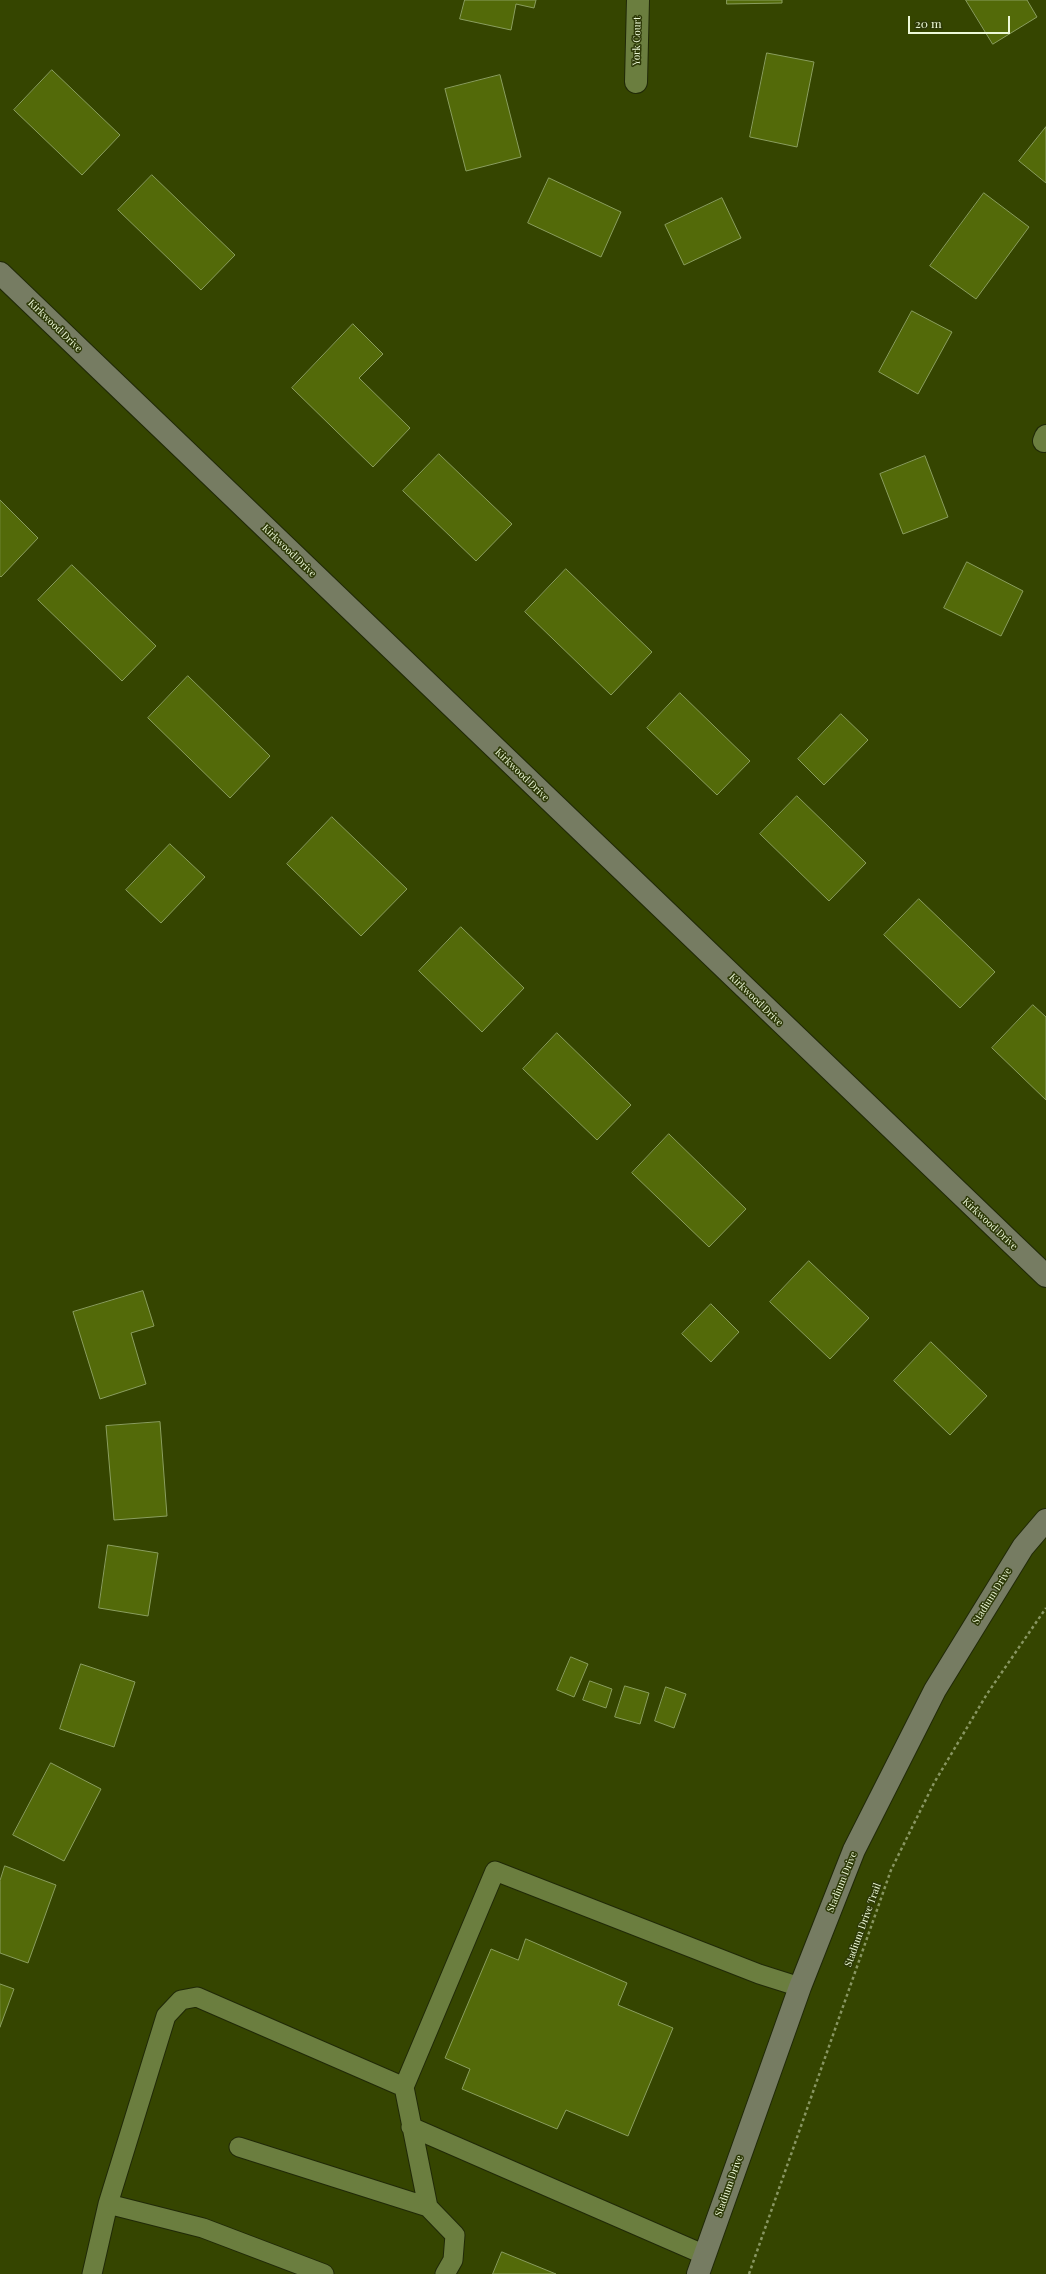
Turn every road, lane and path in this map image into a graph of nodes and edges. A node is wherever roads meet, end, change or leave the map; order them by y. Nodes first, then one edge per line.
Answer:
1 (638, 0) edge
2 (636, 82) dead end
3 (0, 273) edge
4 (1046, 1276) edge
5 (1046, 1520) edge
6 (1046, 1608) edge
7 (800, 1987) junction
8 (404, 2087) junction
9 (411, 2127) junction
10 (238, 2147) dead end
11 (108, 2204) junction
12 (428, 2207) junction
13 (701, 2265) edge
14 (92, 2274) edge
15 (324, 2274) edge
16 (445, 2274) edge
17 (749, 2274) edge

1 - 2 street, York Court
3 - 4 street, Kirkwood Drive
5 - 7 street, Stadium Drive
6 - 17 path, Stadium Drive Trail
7 - 8 lane
7 - 13 street, Stadium Drive
8 - 9 lane
8 - 11 lane
9 - 12 lane
9 - 13 lane
10 - 12 lane
11 - 14 lane
11 - 15 lane
12 - 16 lane

